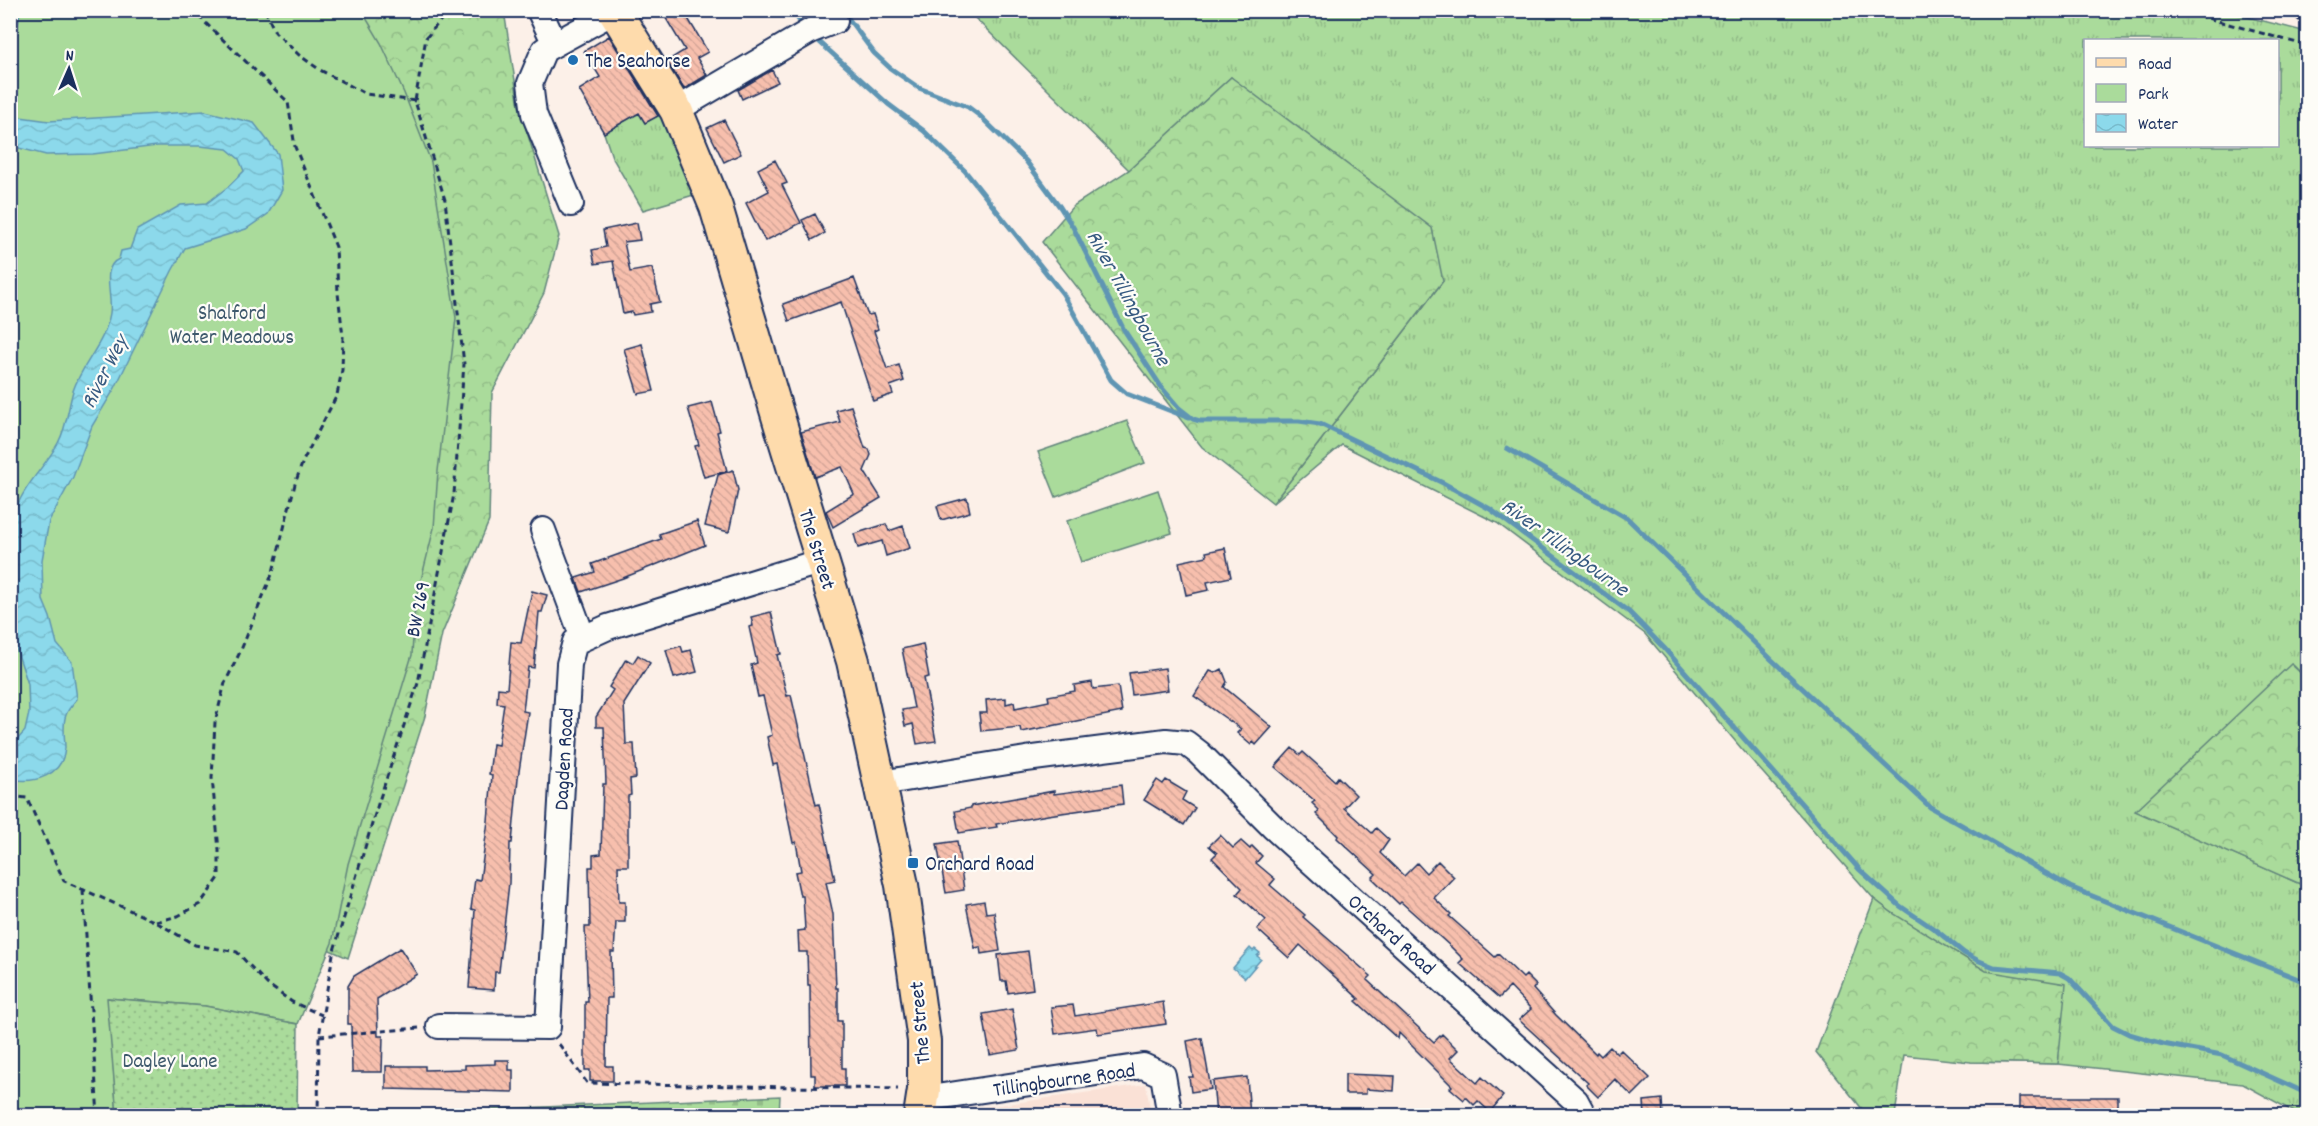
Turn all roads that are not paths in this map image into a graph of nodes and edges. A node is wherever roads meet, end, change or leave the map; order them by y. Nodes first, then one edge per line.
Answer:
1 (539, 10) edge
2 (614, 11) edge
3 (835, 21) dead end
4 (555, 44) junction
5 (676, 110) junction
6 (571, 204) dead end
7 (543, 530) dead end
8 (822, 561) junction
9 (583, 638) junction
10 (881, 783) junction
11 (439, 1026) road end
12 (923, 1101) edge
13 (1170, 1116) edge
14 (1584, 1116) edge

1 - 4 street
2 - 4 street
2 - 5 main road, The Street
3 - 5 street
4 - 6 street
5 - 8 main road, The Street
7 - 9 street
8 - 9 street
8 - 10 main road, The Street
9 - 11 street, Dagden Road
10 - 12 main road, The Street
10 - 14 street, Orchard Road
12 - 13 street, Tillingbourne Road

